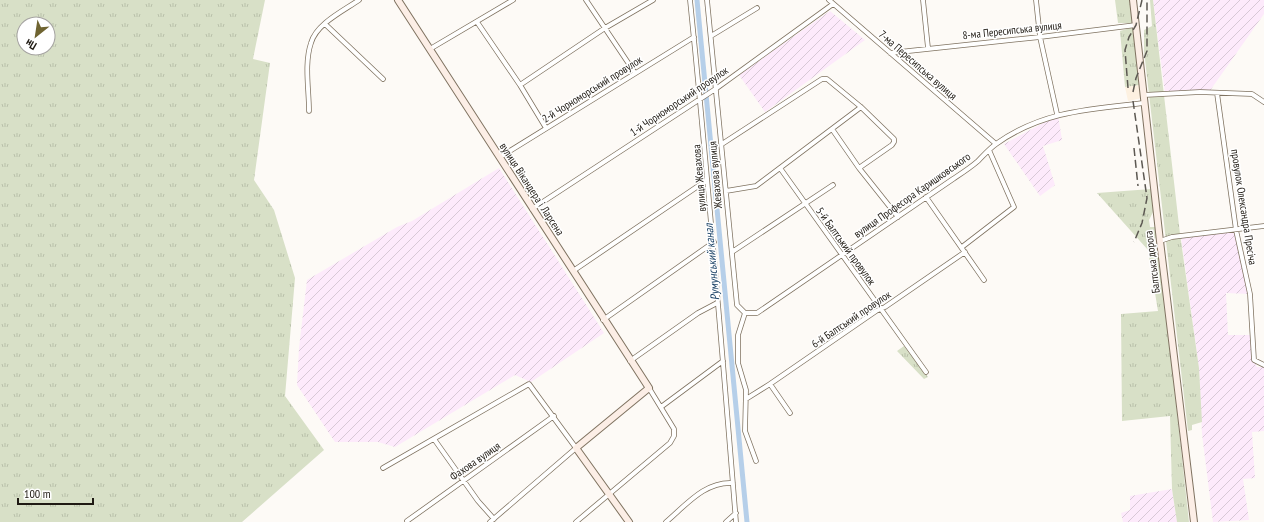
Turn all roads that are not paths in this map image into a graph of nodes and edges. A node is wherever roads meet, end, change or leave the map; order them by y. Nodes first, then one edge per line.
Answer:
1 (358, 0) edge
2 (398, 0) edge
3 (513, 0) edge
4 (586, 0) edge
5 (653, 0) edge
6 (690, 0) edge
7 (708, 0) edge
8 (828, 0) edge
9 (923, 0) edge
10 (1036, 0) edge
11 (1133, 0) edge
12 (833, 4) junction
13 (757, 8) dead end
14 (477, 22) junction
15 (325, 24) junction
16 (1136, 25) junction
17 (605, 28) junction
18 (711, 36) junction
19 (694, 37) junction
20 (1040, 37) junction
21 (928, 48) junction
22 (430, 49) junction
23 (890, 53) junction
24 (635, 73) junction
25 (383, 79) dead end
26 (520, 85) junction
27 (715, 89) junction
28 (1217, 93) junction
29 (1144, 95) junction
30 (702, 97) junction
31 (1264, 102) edge
32 (1144, 103) junction
33 (861, 106) junction
34 (310, 111) dead end
35 (1057, 114) junction
36 (546, 128) junction
37 (832, 129) junction
38 (722, 144) junction
39 (996, 144) junction
40 (989, 150) junction
41 (500, 157) junction
42 (780, 168) junction
43 (859, 168) junction
44 (707, 180) junction
45 (833, 185) dead end
46 (726, 191) junction
47 (926, 197) junction
48 (805, 205) junction
49 (532, 209) junction
50 (898, 217) junction
51 (1264, 226) edge
52 (1236, 230) junction
53 (1160, 241) junction
54 (714, 242) junction
55 (962, 247) junction
56 (732, 252) junction
57 (965, 252) junction
58 (842, 255) junction
59 (573, 271) junction
60 (984, 280) dead end
61 (717, 303) junction
62 (881, 309) junction
63 (745, 313) junction
64 (603, 320) junction
65 (630, 361) junction
66 (723, 361) junction
67 (1264, 365) edge
68 (926, 372) dead end
69 (770, 384) junction
70 (648, 388) junction
71 (746, 399) junction
72 (661, 407) junction
73 (790, 413) dead end
74 (554, 416) junction
75 (434, 439) junction
76 (576, 448) junction
77 (756, 461) dead end
78 (383, 468) dead end
79 (463, 480) junction
80 (733, 483) junction
81 (608, 494) junction
82 (736, 513) junction
83 (492, 520) edge
84 (407, 521) dead end
85 (576, 522) edge
86 (629, 522) edge
87 (666, 522) edge
88 (726, 522) edge
89 (736, 522) edge
90 (1194, 522) edge

1 - 15 street
2 - 22 street, вулиця Вікандера і Ларсена
3 - 14 street
4 - 17 street
5 - 17 street
6 - 19 street, вулиця Жевахова
7 - 18 street, Жевахова вулиця
8 - 12 street, 7-ма Пересипська вулиця
9 - 21 street
10 - 20 street
11 - 16 street, Балтська дорога
12 - 23 street, 7-ма Пересипська вулиця
12 - 27 street, 1-й Чорноморський провулок
13 - 18 street
14 - 22 street
14 - 26 street
15 - 25 street
15 - 34 street
16 - 20 street, 8-ма Пересипська вулиця
16 - 29 street, Балтська дорога
17 - 24 street
17 - 26 street
18 - 27 street, Жевахова вулиця
19 - 24 street, 2-й Чорноморський провулок
19 - 30 street, вулиця Жевахова
20 - 21 street, 8-ма Пересипська вулиця
20 - 35 street
21 - 23 street, 8-ма Пересипська вулиця
22 - 41 street, вулиця Вікандера і Ларсена
23 - 39 street, 7-ма Пересипська вулиця
24 - 36 street, 2-й Чорноморський провулок
26 - 36 street
27 - 30 street, 1-й Чорноморський провулок
27 - 38 street, Жевахова вулиця
28 - 29 street
28 - 31 street
28 - 52 street, провулок Олександра Пресіча
29 - 32 street, Балтська дорога
30 - 44 street, вулиця Жевахова
30 - 49 street, 1-й Чорноморський провулок
32 - 35 street, вулиця Професора Каришковського
32 - 53 street, Балтська дорога
33 - 37 street
33 - 38 street
33 - 43 street
35 - 39 street, вулиця Професора Каришковського
36 - 41 street, 2-й Чорноморський провулок
37 - 42 street
37 - 43 street
38 - 46 street, Жевахова вулиця
39 - 40 street, вулиця Професора Каришковського
40 - 47 street, вулиця Професора Каришковського
40 - 55 street
41 - 49 street, вулиця Вікандера і Ларсена
42 - 46 street
42 - 48 street, 5-й Балтський провулок
43 - 50 street
44 - 54 street, вулиця Жевахова
44 - 59 street
45 - 48 street
46 - 56 street, Жевахова вулиця
47 - 50 street, вулиця Професора Каришковського
47 - 55 street
48 - 56 street
48 - 58 street, 5-й Балтський провулок
49 - 59 street, вулиця Вікандера і Ларсена
50 - 58 street, вулиця Професора Каришковського
51 - 52 street
52 - 53 street
52 - 67 street, провулок Олександра Пресіча
53 - 90 street, Балтська дорога
54 - 61 street, вулиця Жевахова
54 - 64 street
55 - 57 street
56 - 63 street, Жевахова вулиця
57 - 60 street
57 - 62 street, 6-й Балтський провулок
58 - 62 street, 5-й Балтський провулок
58 - 63 street, вулиця Професора Каришковського
59 - 64 street, вулиця Вікандера і Ларсена
61 - 65 street
61 - 66 street, вулиця Жевахова
62 - 68 street, 5-й Балтський провулок
62 - 69 street, 6-й Балтський провулок
63 - 71 street
64 - 65 street, вулиця Вікандера і Ларсена
65 - 70 street, вулиця Вікандера і Ларсена
66 - 72 street
66 - 80 street, вулиця Жевахова
69 - 71 street, 6-й Балтський провулок
69 - 73 street
70 - 72 street, вулиця Вікандера і Ларсена
70 - 76 street
71 - 77 street
72 - 81 street, вулиця Вікандера і Ларсена
74 - 75 street
74 - 76 street
74 - 79 street, Фахова вулиця
75 - 78 street
75 - 79 street
76 - 81 street
76 - 83 street
79 - 83 street
79 - 84 street, Фахова вулиця
80 - 82 street, вулиця Жевахова
80 - 87 street
81 - 85 street
81 - 86 street
82 - 88 street
82 - 89 street, вулиця Жевахова

